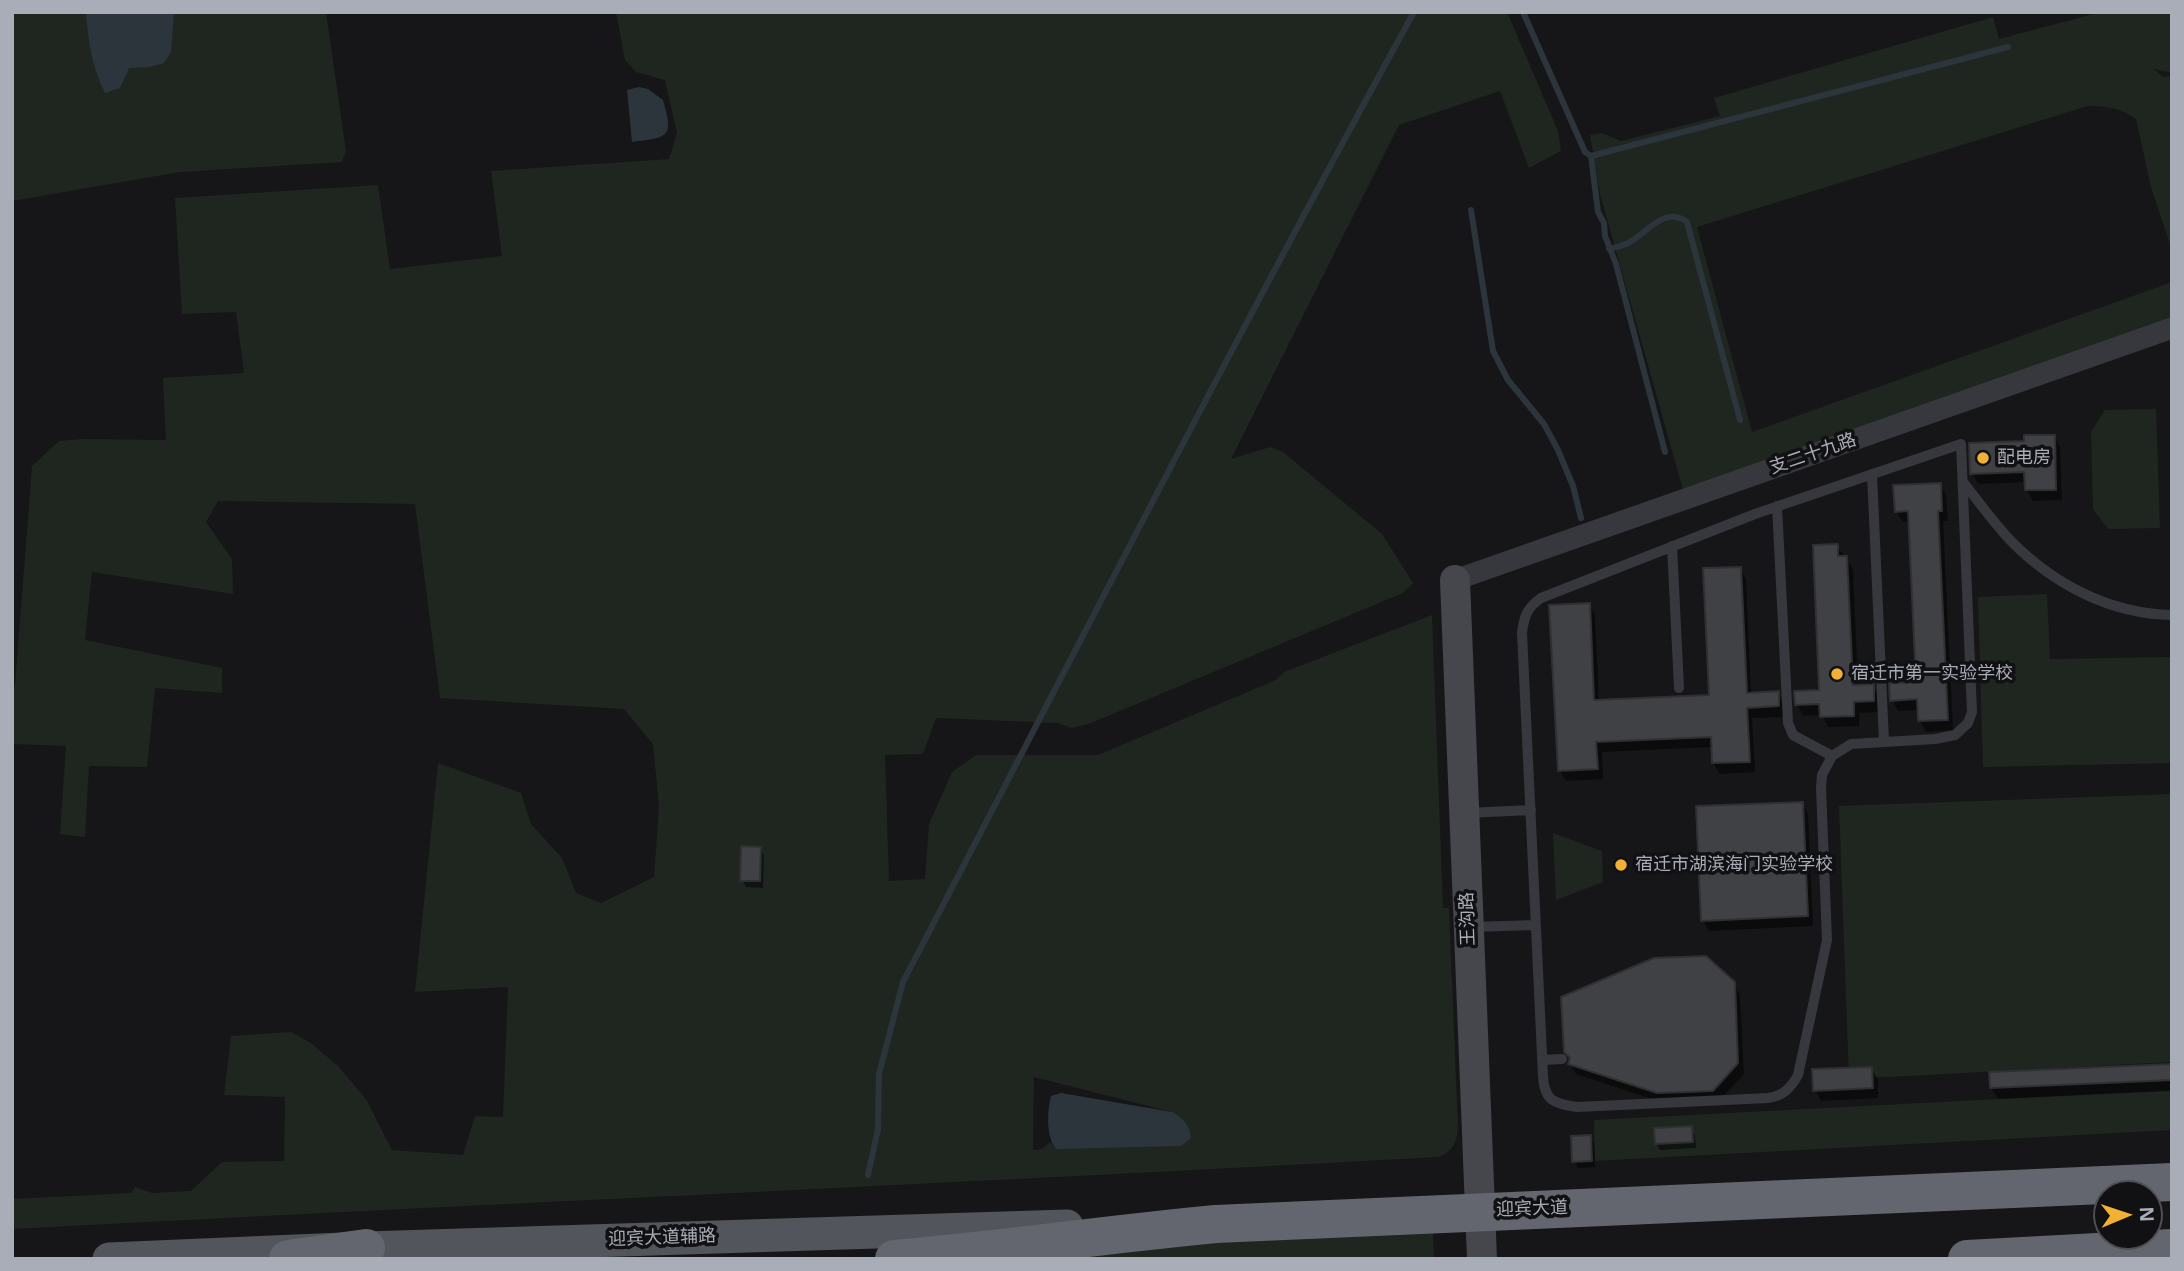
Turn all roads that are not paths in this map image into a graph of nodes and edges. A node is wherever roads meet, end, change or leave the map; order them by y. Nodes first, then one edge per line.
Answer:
1 (2172, 328) edge
2 (1872, 474) junction
3 (1963, 482) junction
4 (1777, 506) junction
5 (1672, 546) junction
6 (1455, 580) joint
7 (2172, 615) edge
8 (1679, 688) dead end
9 (1884, 742) junction
10 (1832, 756) junction
11 (1531, 810) junction
12 (1464, 813) junction
13 (1536, 925) junction
14 (1469, 927) junction
15 (1562, 1059) dead end
16 (1542, 1060) junction
17 (2172, 1182) edge
18 (1480, 1212) junction
19 (1216, 1224) junction
20 (366, 1248) junction
21 (2172, 1248) edge
22 (109, 1259) edge
23 (288, 1259) edge
24 (894, 1259) edge
25 (1482, 1259) edge
26 (1967, 1259) edge

1 - 6 street, 支二十九路
2 - 3 lane
2 - 4 lane
2 - 9 lane
3 - 7 lane
3 - 9 lane
4 - 5 lane
4 - 10 lane
5 - 8 lane
5 - 11 lane
6 - 12 street, 王沟路
9 - 10 lane
10 - 16 lane
11 - 12 lane
11 - 13 lane
12 - 14 street, 王沟路
13 - 14 lane
13 - 16 lane
14 - 18 street, 王沟路
15 - 16 lane
17 - 18 highway, 迎宾大道
18 - 19 highway, 迎宾大道
18 - 25 street, 王沟路
19 - 20 main road, 迎宾大道辅路
19 - 24 highway, 迎宾大道
20 - 22 main road, 迎宾大道辅路
20 - 23 highway
21 - 26 highway

